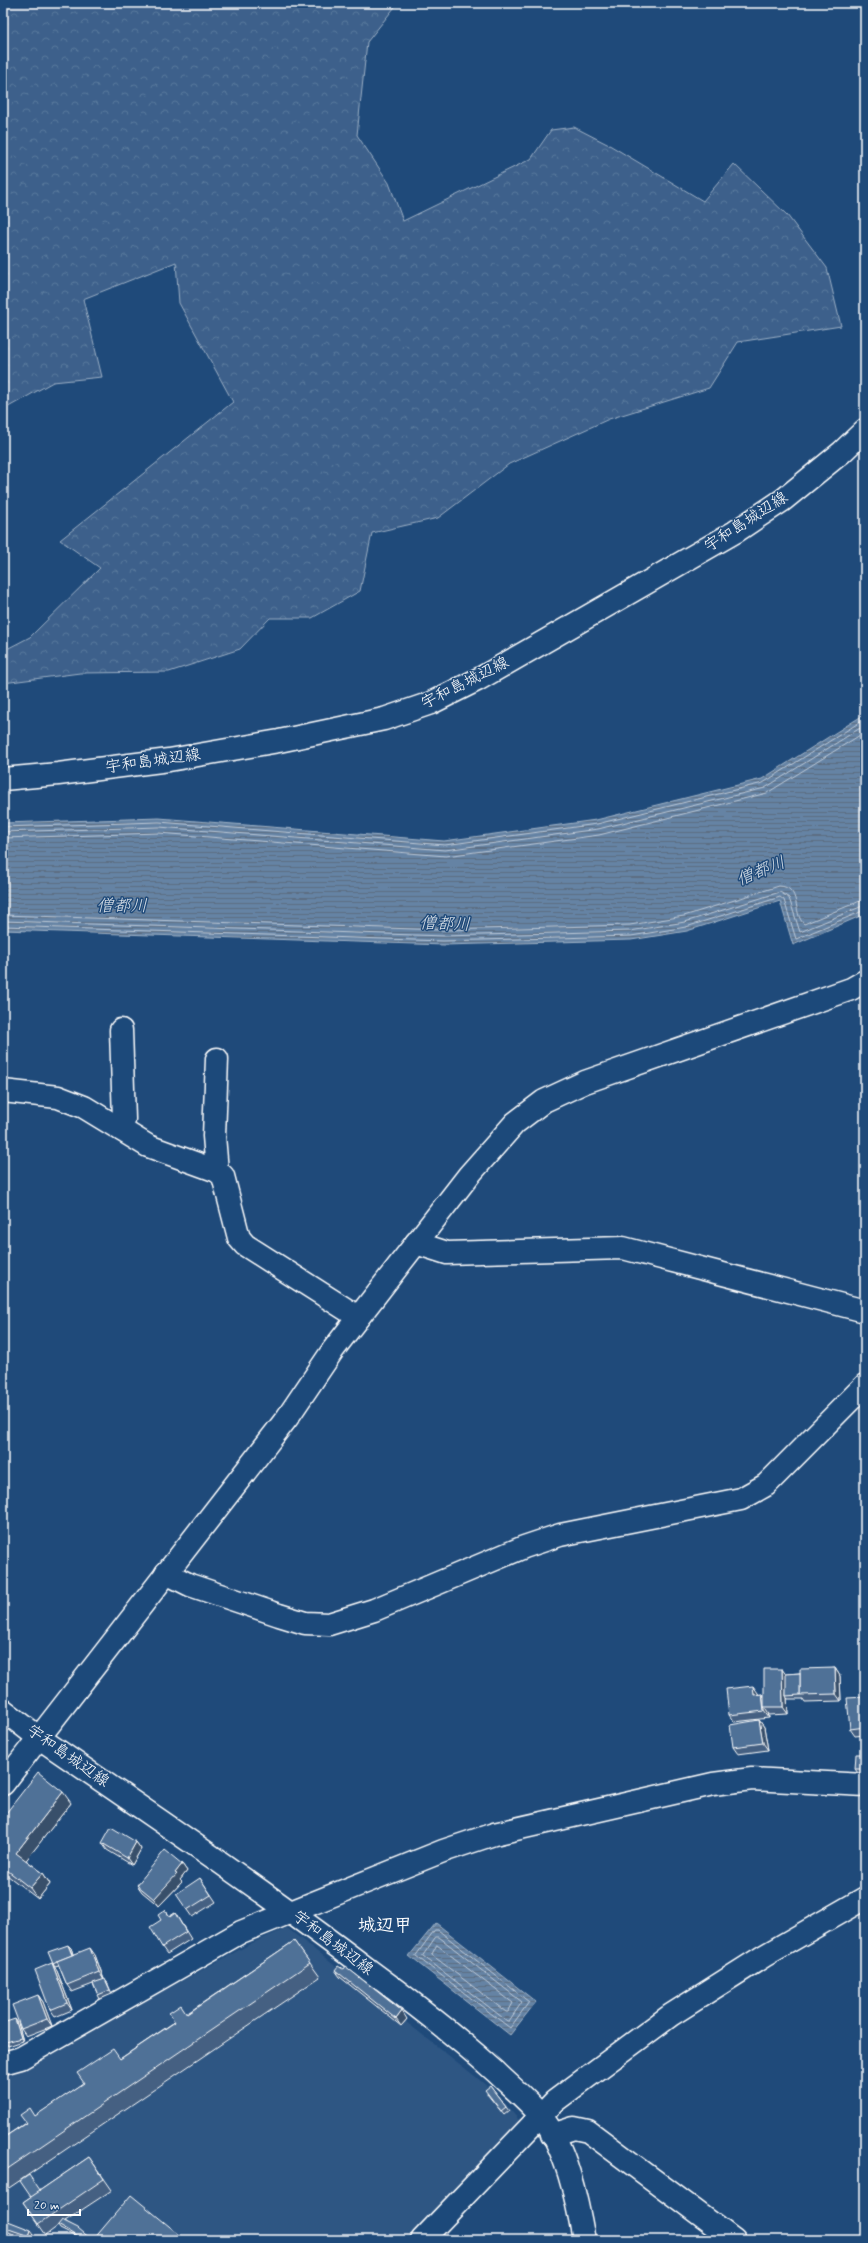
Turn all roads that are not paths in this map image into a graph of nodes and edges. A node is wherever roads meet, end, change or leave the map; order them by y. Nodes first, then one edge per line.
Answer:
1 (865, 430) edge
2 (3, 779) edge
3 (865, 981) edge
4 (121, 1030) dead end
5 (217, 1059) dead end
6 (3, 1090) edge
7 (122, 1130) junction
8 (217, 1171) junction
9 (416, 1243) junction
10 (865, 1312) edge
11 (358, 1317) junction
12 (865, 1385) edge
13 (166, 1573) junction
14 (3, 1710) edge
15 (38, 1737) junction
16 (3, 1784) edge
17 (865, 1785) edge
18 (865, 1898) edge
19 (290, 1911) junction
20 (3, 2063) edge
21 (541, 2116) junction
22 (552, 2135) junction
23 (422, 2240) edge
24 (584, 2240) edge
25 (734, 2240) edge

1 - 2 street, 宇和島城辺線
3 - 9 street
4 - 7 street
5 - 8 street
6 - 7 street
7 - 8 street
8 - 11 street
9 - 10 street
9 - 11 street
11 - 13 street
12 - 13 street
13 - 15 street
14 - 15 street, 宇和島城辺線
15 - 16 street
15 - 19 street, 宇和島城辺線
17 - 19 street
18 - 21 street
19 - 20 street
19 - 21 street, 宇和島城辺線
21 - 22 street, 宇和島城辺線
21 - 23 street
22 - 24 street, 宇和島城辺線
22 - 25 street

